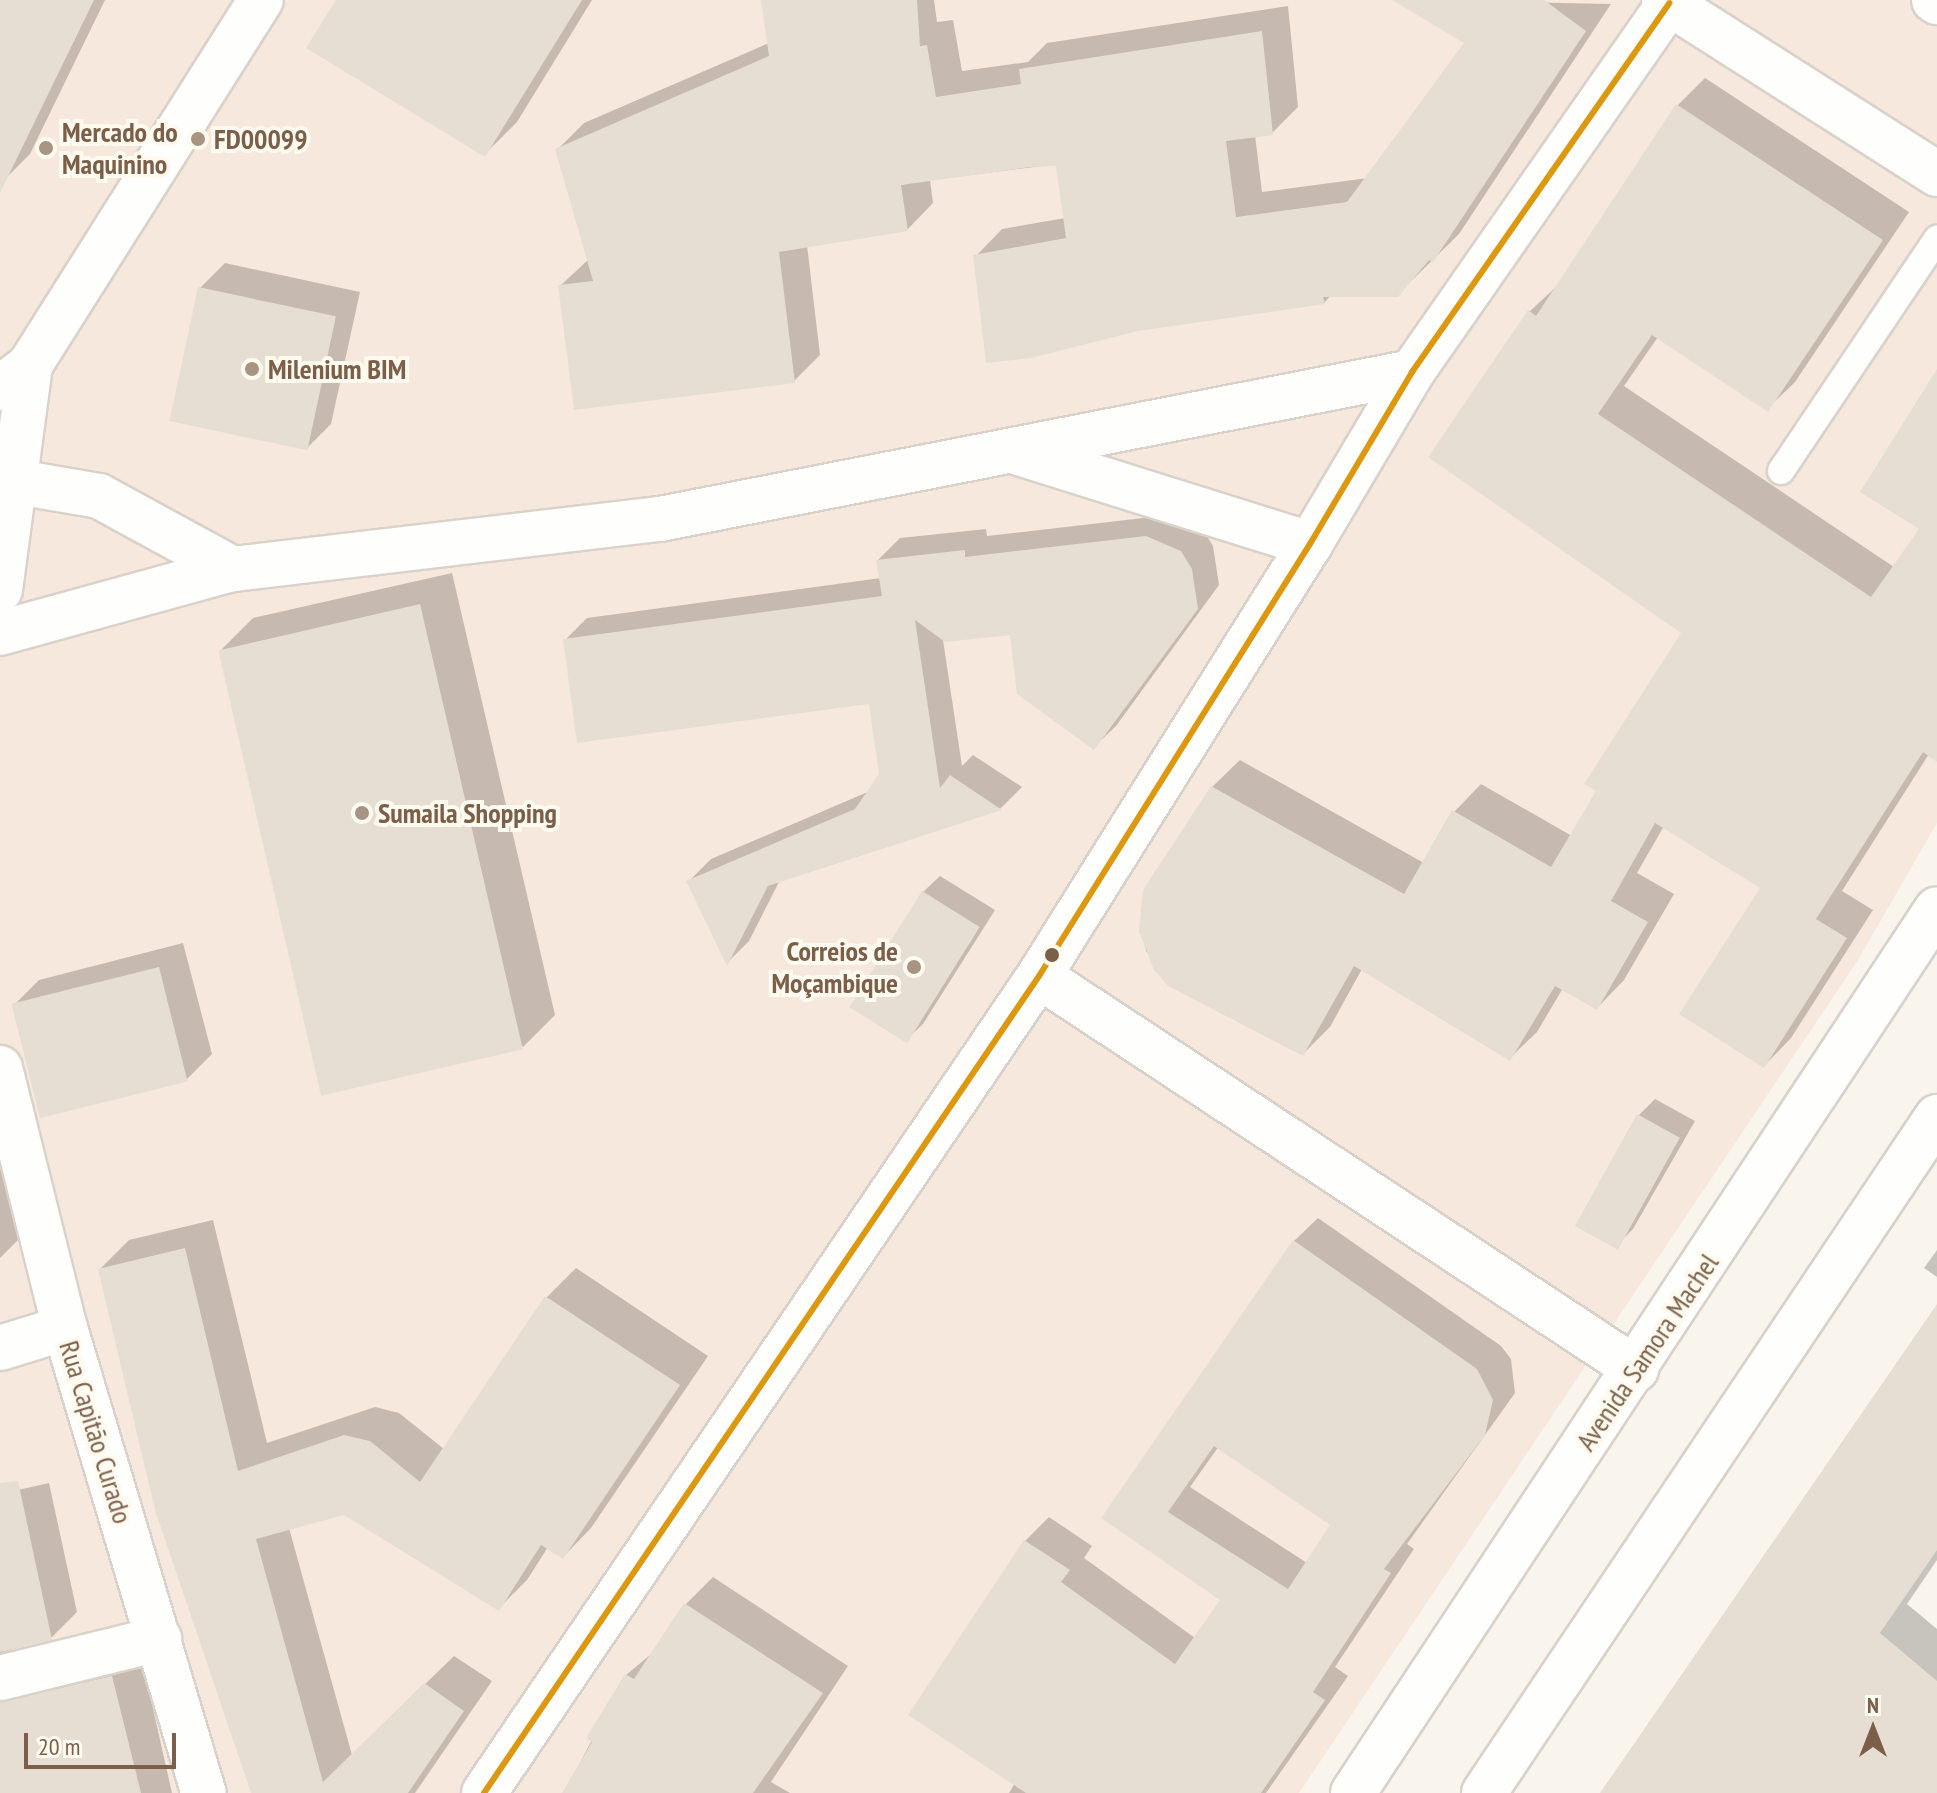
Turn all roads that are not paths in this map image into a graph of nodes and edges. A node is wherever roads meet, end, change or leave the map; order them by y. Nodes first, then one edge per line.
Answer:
1 (261, 0) edge
2 (1667, 2) edge
3 (1937, 174) edge
4 (1937, 239) edge
5 (1412, 372) junction
6 (15, 377) edge
7 (1014, 451) junction
8 (1781, 471) dead end
9 (6, 480) edge
10 (1310, 544) junction
11 (233, 569) junction
12 (0, 590) edge
13 (0, 633) edge
14 (1937, 909) edge
15 (1039, 976) junction
16 (0, 1068) edge
17 (1937, 1117) edge
18 (65, 1328) junction
19 (0, 1348) edge
20 (1636, 1369) junction
21 (159, 1639) junction
22 (0, 1678) edge
23 (204, 1793) edge
24 (484, 1793) edge
25 (1353, 1793) edge
26 (1484, 1793) edge

1 - 6 street
2 - 3 street
2 - 5 street
4 - 8 lane
5 - 7 street
5 - 10 street
6 - 9 street
7 - 10 street
7 - 11 street
9 - 11 street
9 - 12 street
10 - 15 street
11 - 13 street
14 - 20 street, Avenida Samora Machel
15 - 20 street
15 - 24 street
16 - 18 street, Rua Capitão Curado
17 - 26 street
18 - 19 street
18 - 21 street, Rua Capitão Curado
20 - 25 street, Avenida Samora Machel
21 - 22 street
21 - 23 street, Rua Capitão Curado

